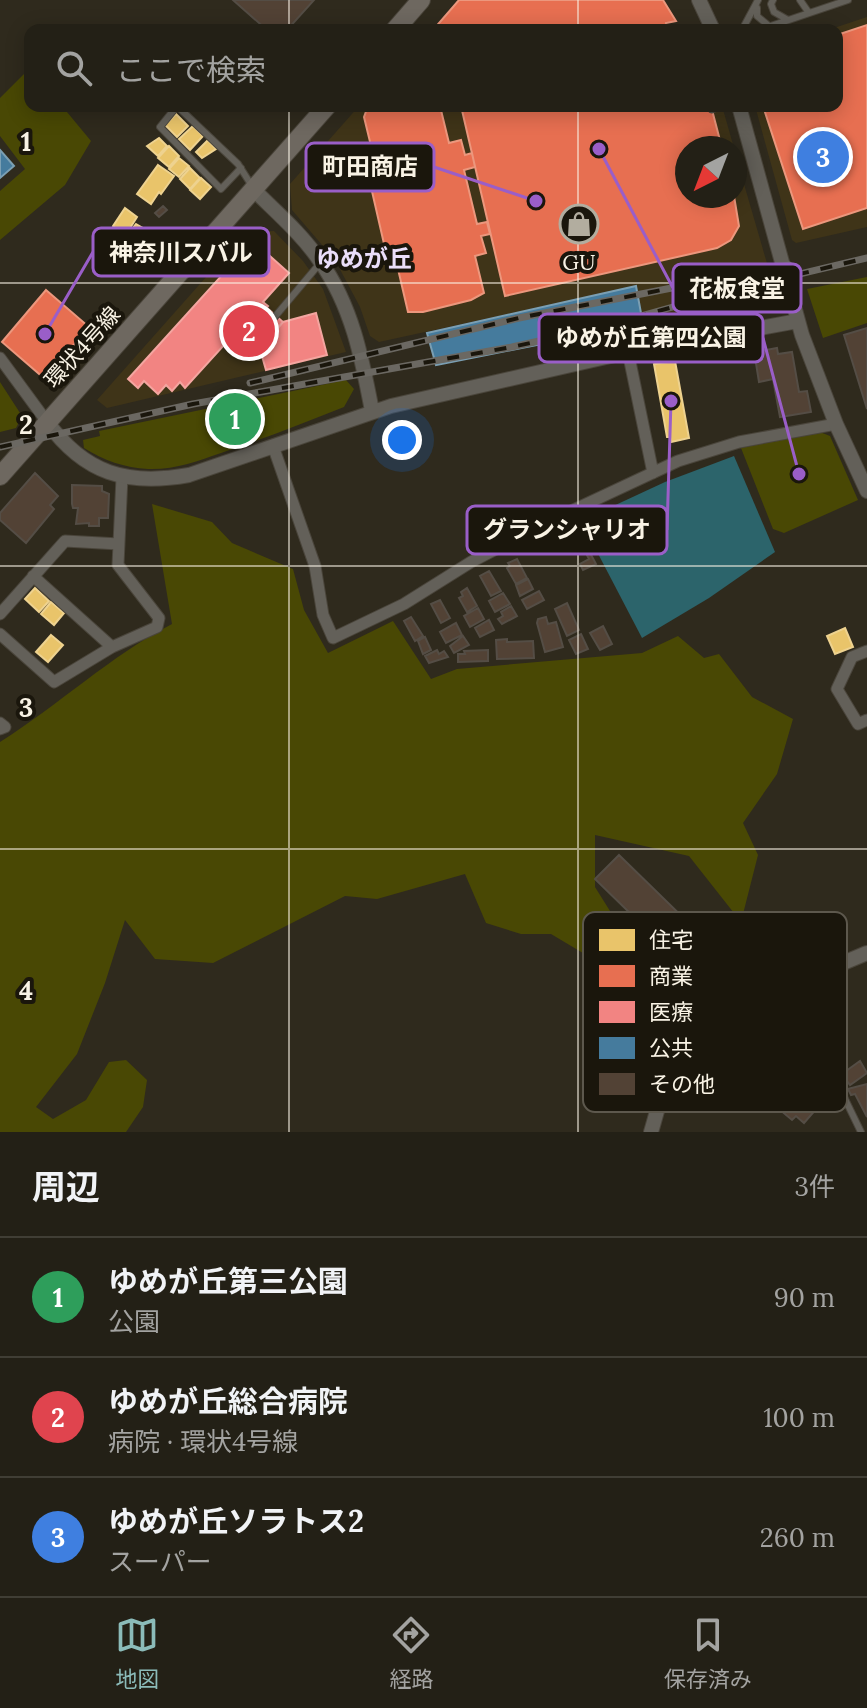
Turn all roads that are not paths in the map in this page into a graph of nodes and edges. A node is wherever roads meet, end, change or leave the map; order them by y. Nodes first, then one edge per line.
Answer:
1 (421, 0) edge
2 (699, 0) edge
3 (773, 0) edge
4 (800, 0) edge
5 (848, 0) edge
6 (758, 2) edge
7 (809, 13) junction
8 (788, 20) junction
9 (400, 24) edge
10 (710, 24) edge
11 (745, 24) edge
12 (767, 24) edge
13 (775, 24) edge
14 (172, 112) edge
15 (183, 112) edge
16 (322, 112) edge
17 (741, 112) edge
18 (241, 168) junction
19 (253, 189) junction
20 (321, 262) junction
21 (798, 321) junction
22 (246, 351) dead end
23 (628, 352) junction
24 (0, 358) edge
25 (372, 411) junction
26 (47, 422) junction
27 (836, 424) junction
28 (273, 446) junction
29 (653, 473) junction
30 (0, 476) edge
31 (122, 477) junction
32 (867, 491) edge
33 (119, 544) junction
34 (33, 576) junction
35 (0, 614) edge
36 (0, 634) edge
37 (112, 647) junction
38 (867, 651) edge
39 (867, 720) edge
40 (0, 723) edge
41 (0, 729) edge
42 (867, 953) edge
43 (847, 961) edge
44 (847, 1103) edge
45 (657, 1112) edge
46 (651, 1132) edge
47 (861, 1132) edge

1 - 9 main road
2 - 10 street
3 - 8 lane
4 - 7 lane
5 - 7 lane
6 - 11 lane
6 - 12 lane
7 - 8 lane
8 - 13 lane
14 - 18 lane
15 - 18 lane
16 - 19 main road, 環状4号線
17 - 21 street
18 - 19 lane
19 - 20 street
19 - 26 main road, 環状4号線
20 - 22 lane
20 - 25 street
21 - 23 street
21 - 27 street
23 - 25 street
23 - 29 street
24 - 26 street
25 - 28 street
26 - 30 main road, 環状4号線
26 - 31 street
27 - 29 street
27 - 32 street
28 - 29 street
28 - 31 street
31 - 33 street
33 - 34 street
33 - 37 street
34 - 35 street
34 - 37 street
36 - 37 street
38 - 39 street
40 - 41 street
42 - 43 street
44 - 47 lane
45 - 46 street

